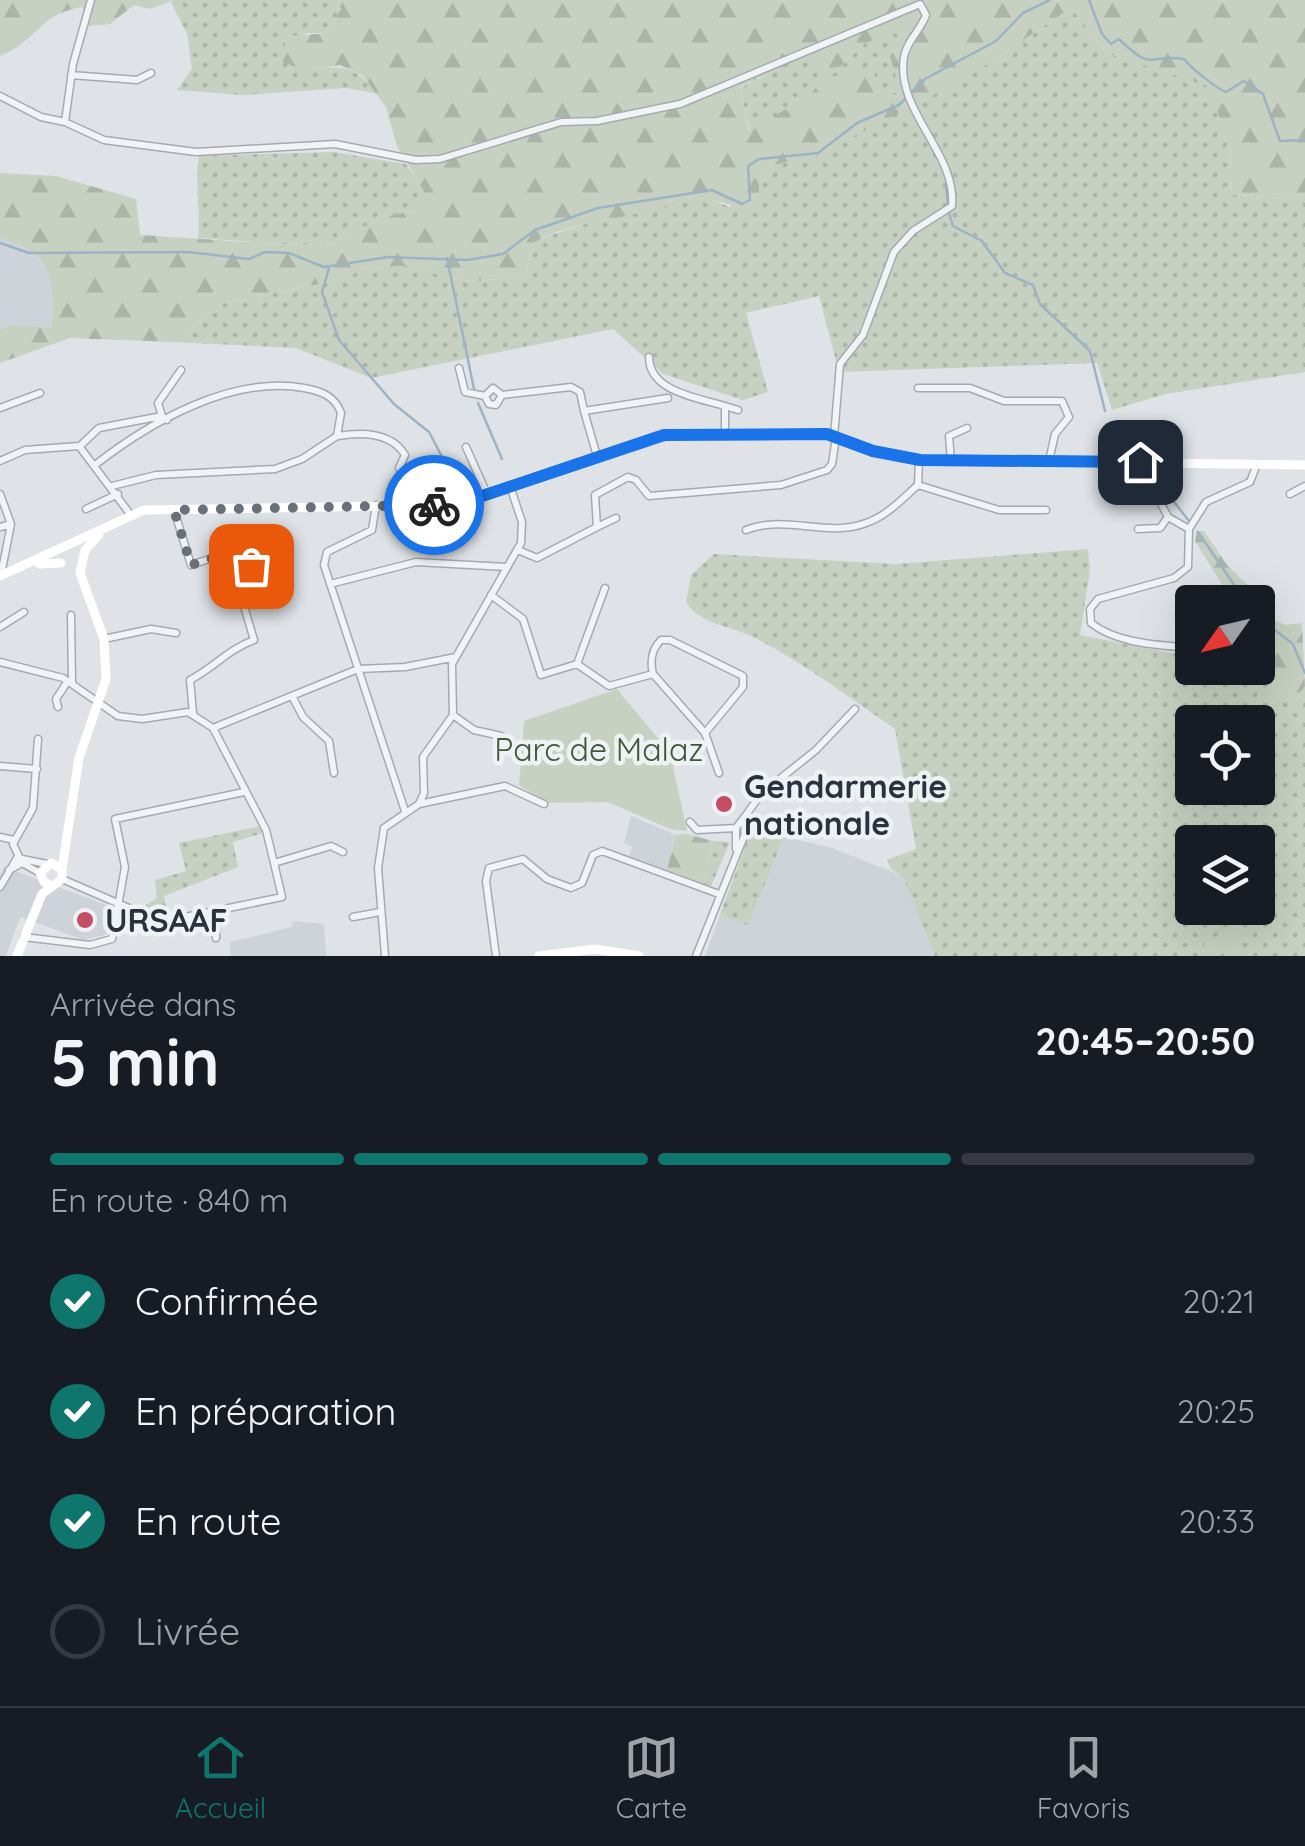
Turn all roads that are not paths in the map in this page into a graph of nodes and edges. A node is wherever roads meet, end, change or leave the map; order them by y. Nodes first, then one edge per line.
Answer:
1 (91, 0) edge
2 (152, 74) dead end
3 (71, 75) junction
4 (0, 96) edge
5 (66, 122) junction
6 (649, 356) dead end
7 (459, 368) dead end
8 (181, 370) dead end
9 (918, 388) dead end
10 (40, 393) dead end
11 (668, 398) dead end
12 (726, 406) junction
13 (0, 408) edge
14 (738, 410) dead end
15 (584, 411) junction
16 (164, 418) junction
17 (967, 428) dead end
18 (725, 434) junction
19 (337, 436) junction
20 (835, 437) junction
21 (80, 446) junction
22 (466, 447) dead end
23 (597, 456) junction
24 (920, 460) junction
25 (0, 461) edge
26 (951, 461) junction
27 (1048, 461) junction
28 (1140, 462) junction
29 (1257, 464) junction
30 (95, 465) junction
31 (1305, 465) edge
32 (399, 468) dead end
33 (918, 485) junction
34 (112, 486) junction
35 (510, 486) junction
36 (1305, 486) edge
37 (0, 494) edge
38 (118, 494) junction
39 (487, 494) junction
40 (1290, 494) dead end
41 (376, 505) junction
42 (86, 509) dead end
43 (178, 509) junction
44 (1046, 510) dead end
45 (1168, 516) junction
46 (131, 518) junction
47 (616, 518) dead end
48 (11, 524) junction
49 (0, 527) edge
50 (597, 527) junction
51 (1138, 529) dead end
52 (746, 530) dead end
53 (1189, 530) junction
54 (67, 546) junction
55 (518, 550) junction
56 (81, 560) junction
57 (64, 566) junction
58 (507, 567) junction
59 (0, 577) edge
60 (330, 584) junction
61 (83, 586) junction
62 (605, 588) dead end
63 (491, 595) junction
64 (24, 612) dead end
65 (72, 614) dead end
66 (0, 627) edge
67 (176, 632) dead end
68 (104, 640) junction
69 (1175, 645) edge
70 (456, 657) junction
71 (0, 662) edge
72 (577, 664) junction
73 (358, 670) junction
74 (654, 674) junction
75 (70, 682) junction
76 (292, 696) junction
77 (99, 706) junction
78 (58, 707) dead end
79 (855, 709) dead end
80 (193, 713) junction
81 (453, 715) junction
82 (213, 728) junction
83 (705, 733) junction
84 (502, 736) dead end
85 (38, 739) dead end
86 (0, 766) edge
87 (36, 770) junction
88 (719, 773) dead end
89 (334, 774) dead end
90 (244, 792) junction
91 (419, 804) junction
92 (544, 804) dead end
93 (405, 811) junction
94 (746, 815) junction
95 (690, 822) dead end
96 (736, 828) junction
97 (0, 837) edge
98 (14, 840) junction
99 (64, 848) junction
100 (736, 849) junction
101 (344, 852) dead end
102 (20, 860) junction
103 (274, 863) junction
104 (46, 873) junction
105 (62, 874) junction
106 (0, 887) edge
107 (719, 894) junction
108 (119, 904) junction
109 (216, 912) junction
110 (380, 912) junction
111 (354, 917) dead end
112 (216, 938) dead end
113 (20, 940) junction
114 (17, 956) edge
115 (385, 956) edge
116 (496, 956) edge
117 (539, 956) edge
118 (639, 956) edge
119 (696, 956) edge

1 - 3 street
2 - 3 street
3 - 5 street
4 - 5 street
5 - 20 street
6 - 12 street
7 - 15 street
8 - 16 street
9 - 27 street
10 - 13 street
11 - 15 street
12 - 14 street
12 - 18 street
15 - 23 street
16 - 19 street
16 - 21 street
16 - 30 street
17 - 26 street
18 - 20 street
18 - 23 street
19 - 32 street
19 - 34 street
20 - 24 street
20 - 50 street
21 - 25 street
21 - 30 street
22 - 39 street
23 - 35 street
24 - 26 street
24 - 33 street
26 - 27 street
27 - 28 street
28 - 29 street
28 - 45 street
29 - 31 street
29 - 53 street
30 - 34 street
33 - 44 street
33 - 52 street
34 - 38 street
35 - 39 street
35 - 55 street
36 - 40 street
37 - 48 street
38 - 42 street
38 - 46 street
39 - 41 street
41 - 43 street
41 - 60 street
43 - 46 street
43 - 80 street
45 - 51 street
45 - 53 street
46 - 54 street
46 - 56 street
47 - 50 street
48 - 49 street
48 - 59 street
50 - 55 street
53 - 69 street
54 - 56 street
54 - 57 street
54 - 59 street
55 - 58 street
56 - 57 street
56 - 61 street
57 - 59 street
57 - 61 street
58 - 60 street
58 - 63 street
60 - 73 street
61 - 68 street
62 - 72 street
63 - 70 street
63 - 72 street
64 - 66 street
65 - 75 street
67 - 68 street
68 - 77 street
70 - 73 street
70 - 81 street
71 - 75 street
72 - 74 street
73 - 76 street
73 - 93 street
74 - 83 street
74 - 83 street
75 - 77 street
75 - 78 street
76 - 82 street
76 - 89 street
77 - 80 street
77 - 99 street
79 - 94 street
80 - 82 street
81 - 84 street
81 - 91 street
82 - 90 street
83 - 88 street
85 - 87 street
86 - 87 street
87 - 98 street
90 - 103 street
90 - 108 street
91 - 92 street
91 - 93 street
93 - 110 street
94 - 96 street
94 - 100 street
95 - 96 street
96 - 100 street
97 - 98 street
98 - 102 street
99 - 104 street
99 - 105 street
100 - 107 street
101 - 103 street
102 - 104 street
102 - 106 street
103 - 109 street
104 - 105 street
104 - 105 street
104 - 113 street
105 - 108 street
107 - 116 street
107 - 119 street
108 - 109 street
108 - 113 street
109 - 112 street
110 - 111 street
110 - 115 street
113 - 114 street
117 - 118 street

